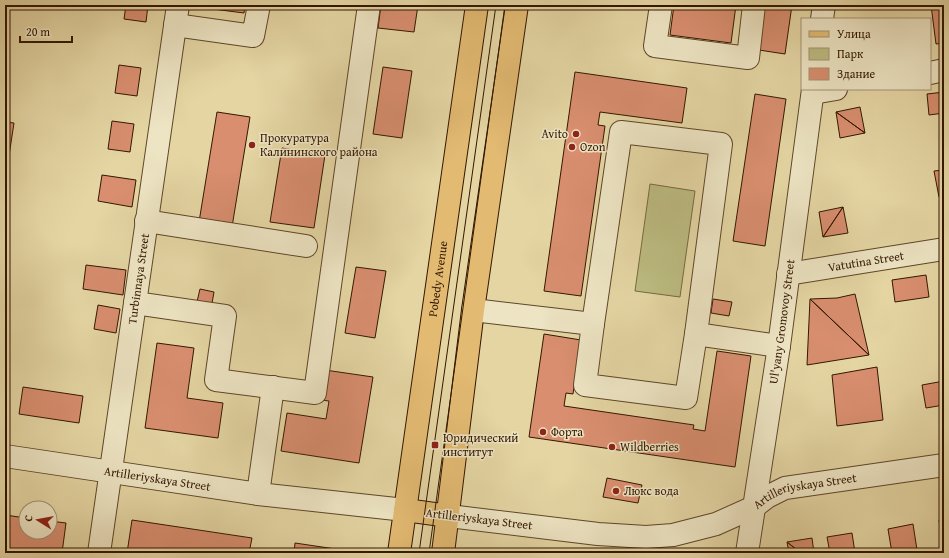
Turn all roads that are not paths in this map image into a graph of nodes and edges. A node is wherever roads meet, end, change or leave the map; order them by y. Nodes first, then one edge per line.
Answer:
1 (259, 5) edge
2 (370, 5) edge
3 (477, 5) edge
4 (517, 5) edge
5 (661, 5) edge
6 (754, 5) edge
7 (824, 5) edge
8 (177, 15) edge
9 (822, 18) edge
10 (944, 70) edge
11 (931, 72) edge
12 (824, 90) edge
13 (813, 91) edge
14 (146, 221) junction
15 (306, 246) dead end
16 (944, 249) edge
17 (788, 274) junction
18 (135, 303) junction
19 (473, 310) junction
20 (593, 324) junction
21 (696, 334) junction
22 (779, 346) junction
23 (273, 387) junction
24 (5, 456) edge
25 (944, 464) edge
26 (110, 472) junction
27 (258, 494) junction
28 (754, 507) junction
29 (405, 510) junction
30 (449, 516) junction
31 (99, 553) edge
32 (399, 553) edge
33 (443, 553) edge
34 (747, 553) edge

1 - 8 street
2 - 23 street
3 - 29 main road, Pobedy Avenue
4 - 19 main road
5 - 6 street
7 - 9 street
8 - 14 street, Turbinnaya Street
10 - 11 street
12 - 13 street
13 - 17 street, Ul'yany Gromovoy Street
14 - 15 street
14 - 18 street, Turbinnaya Street
16 - 17 street, Vatutina Street
17 - 22 street, Ul'yany Gromovoy Street
18 - 23 street
18 - 26 street, Turbinnaya Street
19 - 20 street
19 - 30 main road
20 - 21 street
20 - 21 street
21 - 22 street
22 - 28 street, Ul'yany Gromovoy Street
23 - 27 street
24 - 26 street, Artilleriyskaya Street
25 - 28 street, Artilleriyskaya Street
26 - 27 street, Artilleriyskaya Street
26 - 31 street, Turbinnaya Street
27 - 29 street, Artilleriyskaya Street
28 - 30 street, Artilleriyskaya Street
28 - 34 street, Ul'yany Gromovoy Street
29 - 30 main road, Artilleriyskaya Street
29 - 32 main road, Pobedy Avenue
30 - 33 main road

